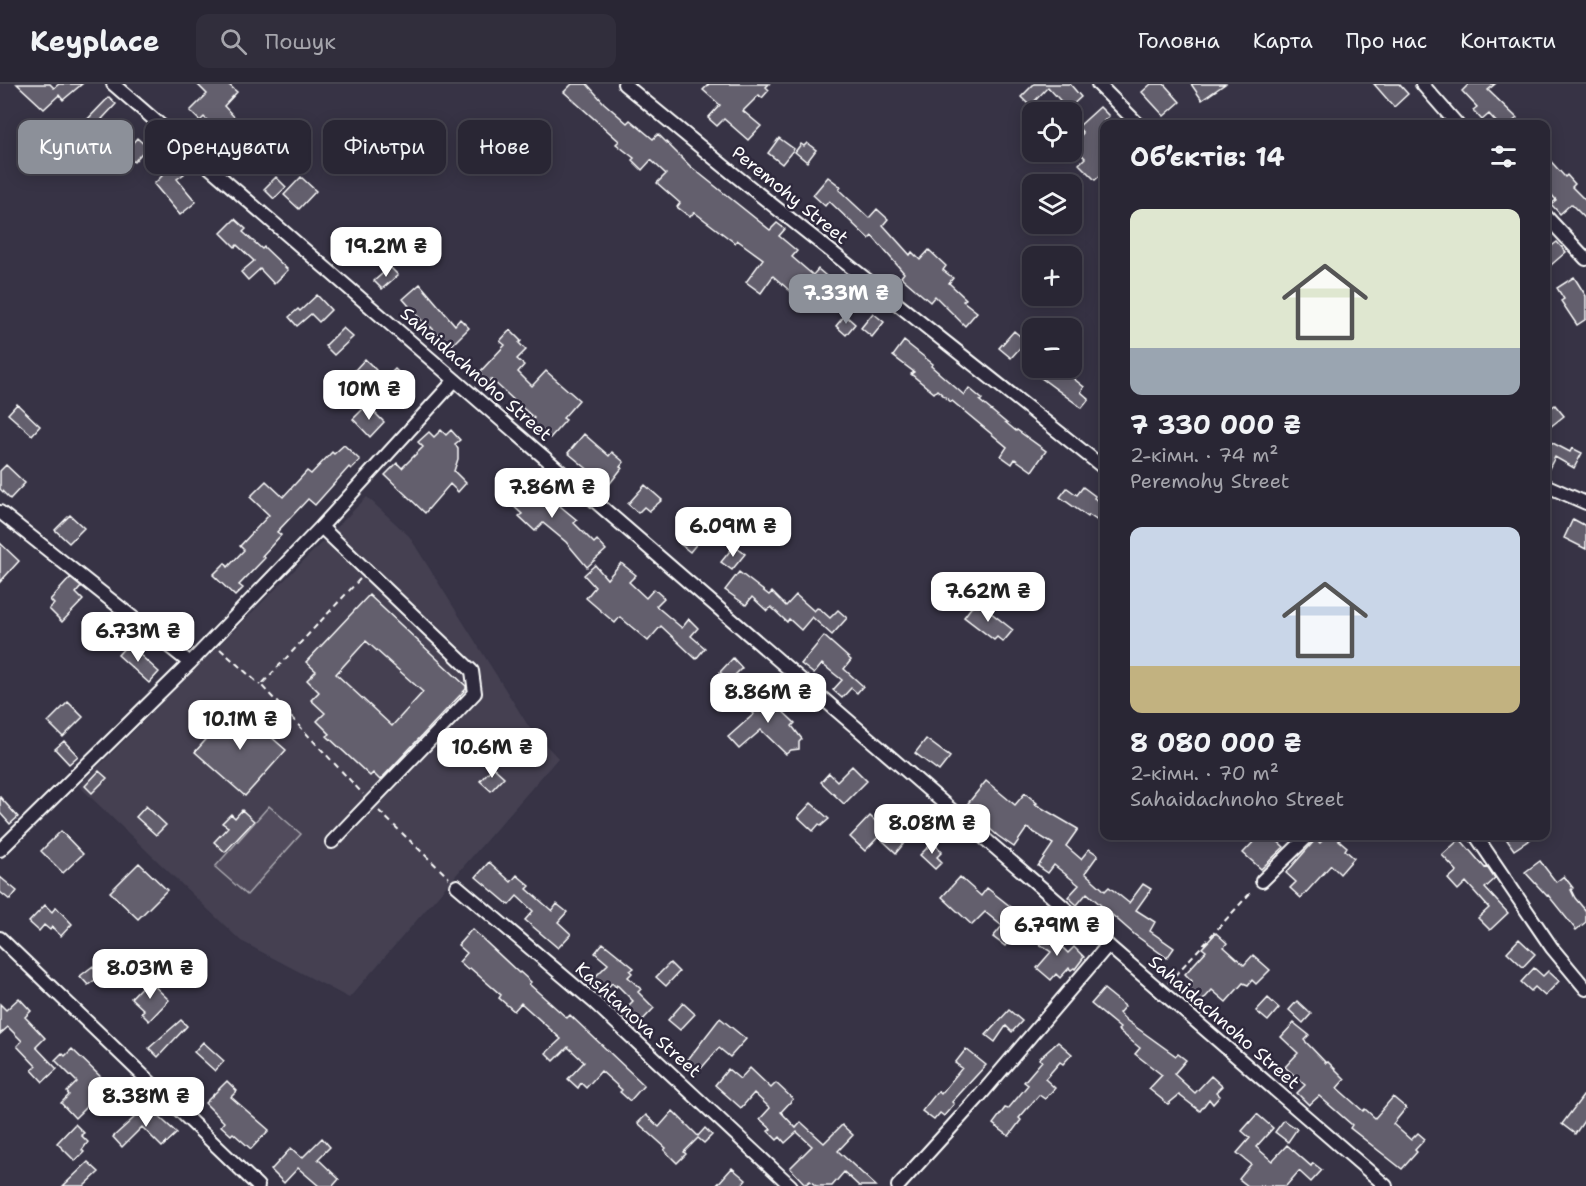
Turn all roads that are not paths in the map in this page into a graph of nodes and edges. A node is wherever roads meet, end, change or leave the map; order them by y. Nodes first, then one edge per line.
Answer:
1 (113, 84) edge
2 (624, 84) edge
3 (1098, 84) edge
4 (1422, 84) edge
5 (1134, 120) edge
6 (1454, 120) edge
7 (1550, 220) edge
8 (1586, 259) edge
9 (455, 380) junction
10 (1100, 465) edge
11 (1550, 487) edge
12 (1586, 503) edge
13 (0, 512) edge
14 (321, 527) junction
15 (190, 663) junction
16 (1304, 840) edge
17 (1479, 840) edge
18 (332, 843) dead end
19 (0, 850) edge
20 (1262, 881) road end
21 (457, 886) road end
22 (0, 938) edge
23 (1108, 945) junction
24 (1586, 989) edge
25 (258, 1186) edge
26 (791, 1186) edge
27 (898, 1186) edge
28 (1386, 1186) edge

1 - 9 street, Sahaidachnoho Street
2 - 10 street, Peremohy Street
3 - 5 street
4 - 6 street
7 - 8 street
9 - 14 street
9 - 23 street, Sahaidachnoho Street
11 - 12 street
13 - 15 street
14 - 15 street
14 - 18 street
15 - 19 street
16 - 20 street
17 - 24 street
21 - 26 street, Kashtanova Street
22 - 25 street
23 - 27 street
23 - 28 street, Sahaidachnoho Street

